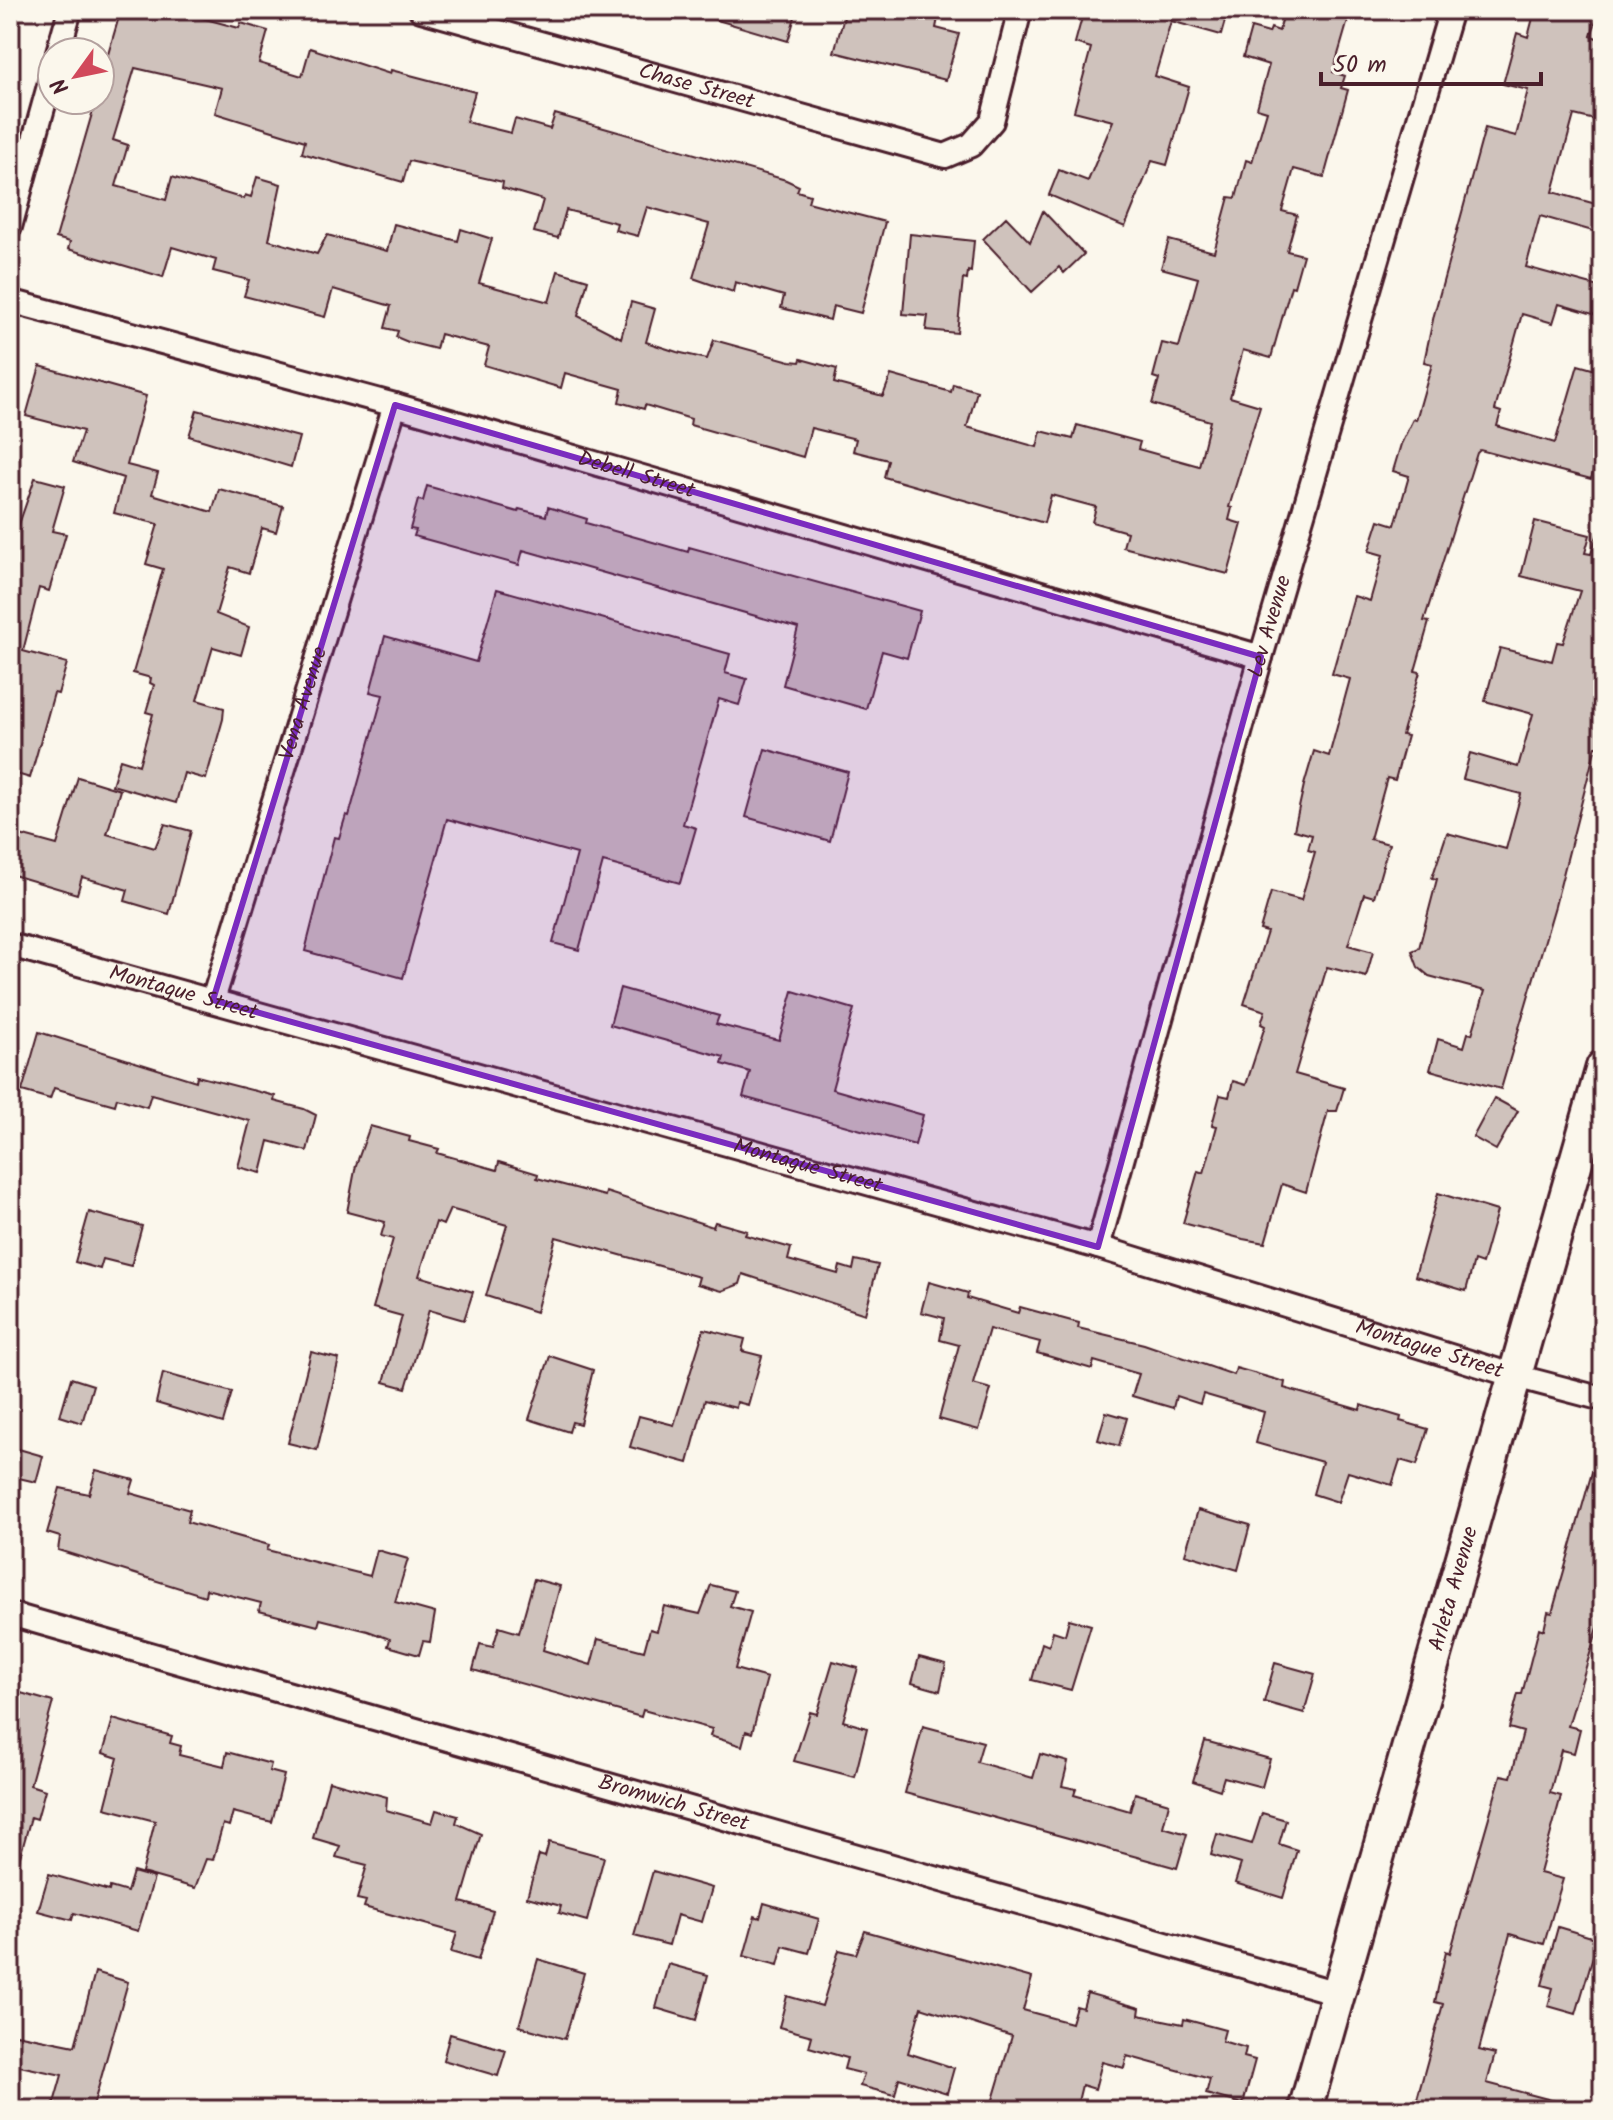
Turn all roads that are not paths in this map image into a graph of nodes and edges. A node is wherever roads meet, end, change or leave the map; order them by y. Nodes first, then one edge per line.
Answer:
1 (70, 10) edge
2 (421, 10) edge
3 (1020, 10) edge
4 (1451, 10) edge
5 (63, 36) edge
6 (41, 116) edge
7 (10, 227) edge
8 (10, 301) edge
9 (395, 405) junction
10 (1261, 657) junction
11 (10, 945) edge
12 (213, 1000) junction
13 (1603, 1067) edge
14 (1098, 1247) junction
15 (1515, 1376) junction
16 (1603, 1399) edge
17 (10, 1614) edge
18 (1337, 1993) junction
19 (1305, 2110) edge

1 - 5 street
2 - 3 street, Chase Street
4 - 10 street, Lev Avenue
6 - 7 street
8 - 9 street, Debell Street
9 - 10 street, Debell Street
9 - 12 street, Vena Avenue
10 - 14 street, Lev Avenue
11 - 12 street, Montague Street
12 - 14 street, Montague Street
13 - 15 main road, Arleta Avenue
14 - 15 street, Montague Street
15 - 16 street, Montague Street
15 - 18 main road, Arleta Avenue
17 - 18 street, Bromwich Street
18 - 19 main road, Arleta Avenue

